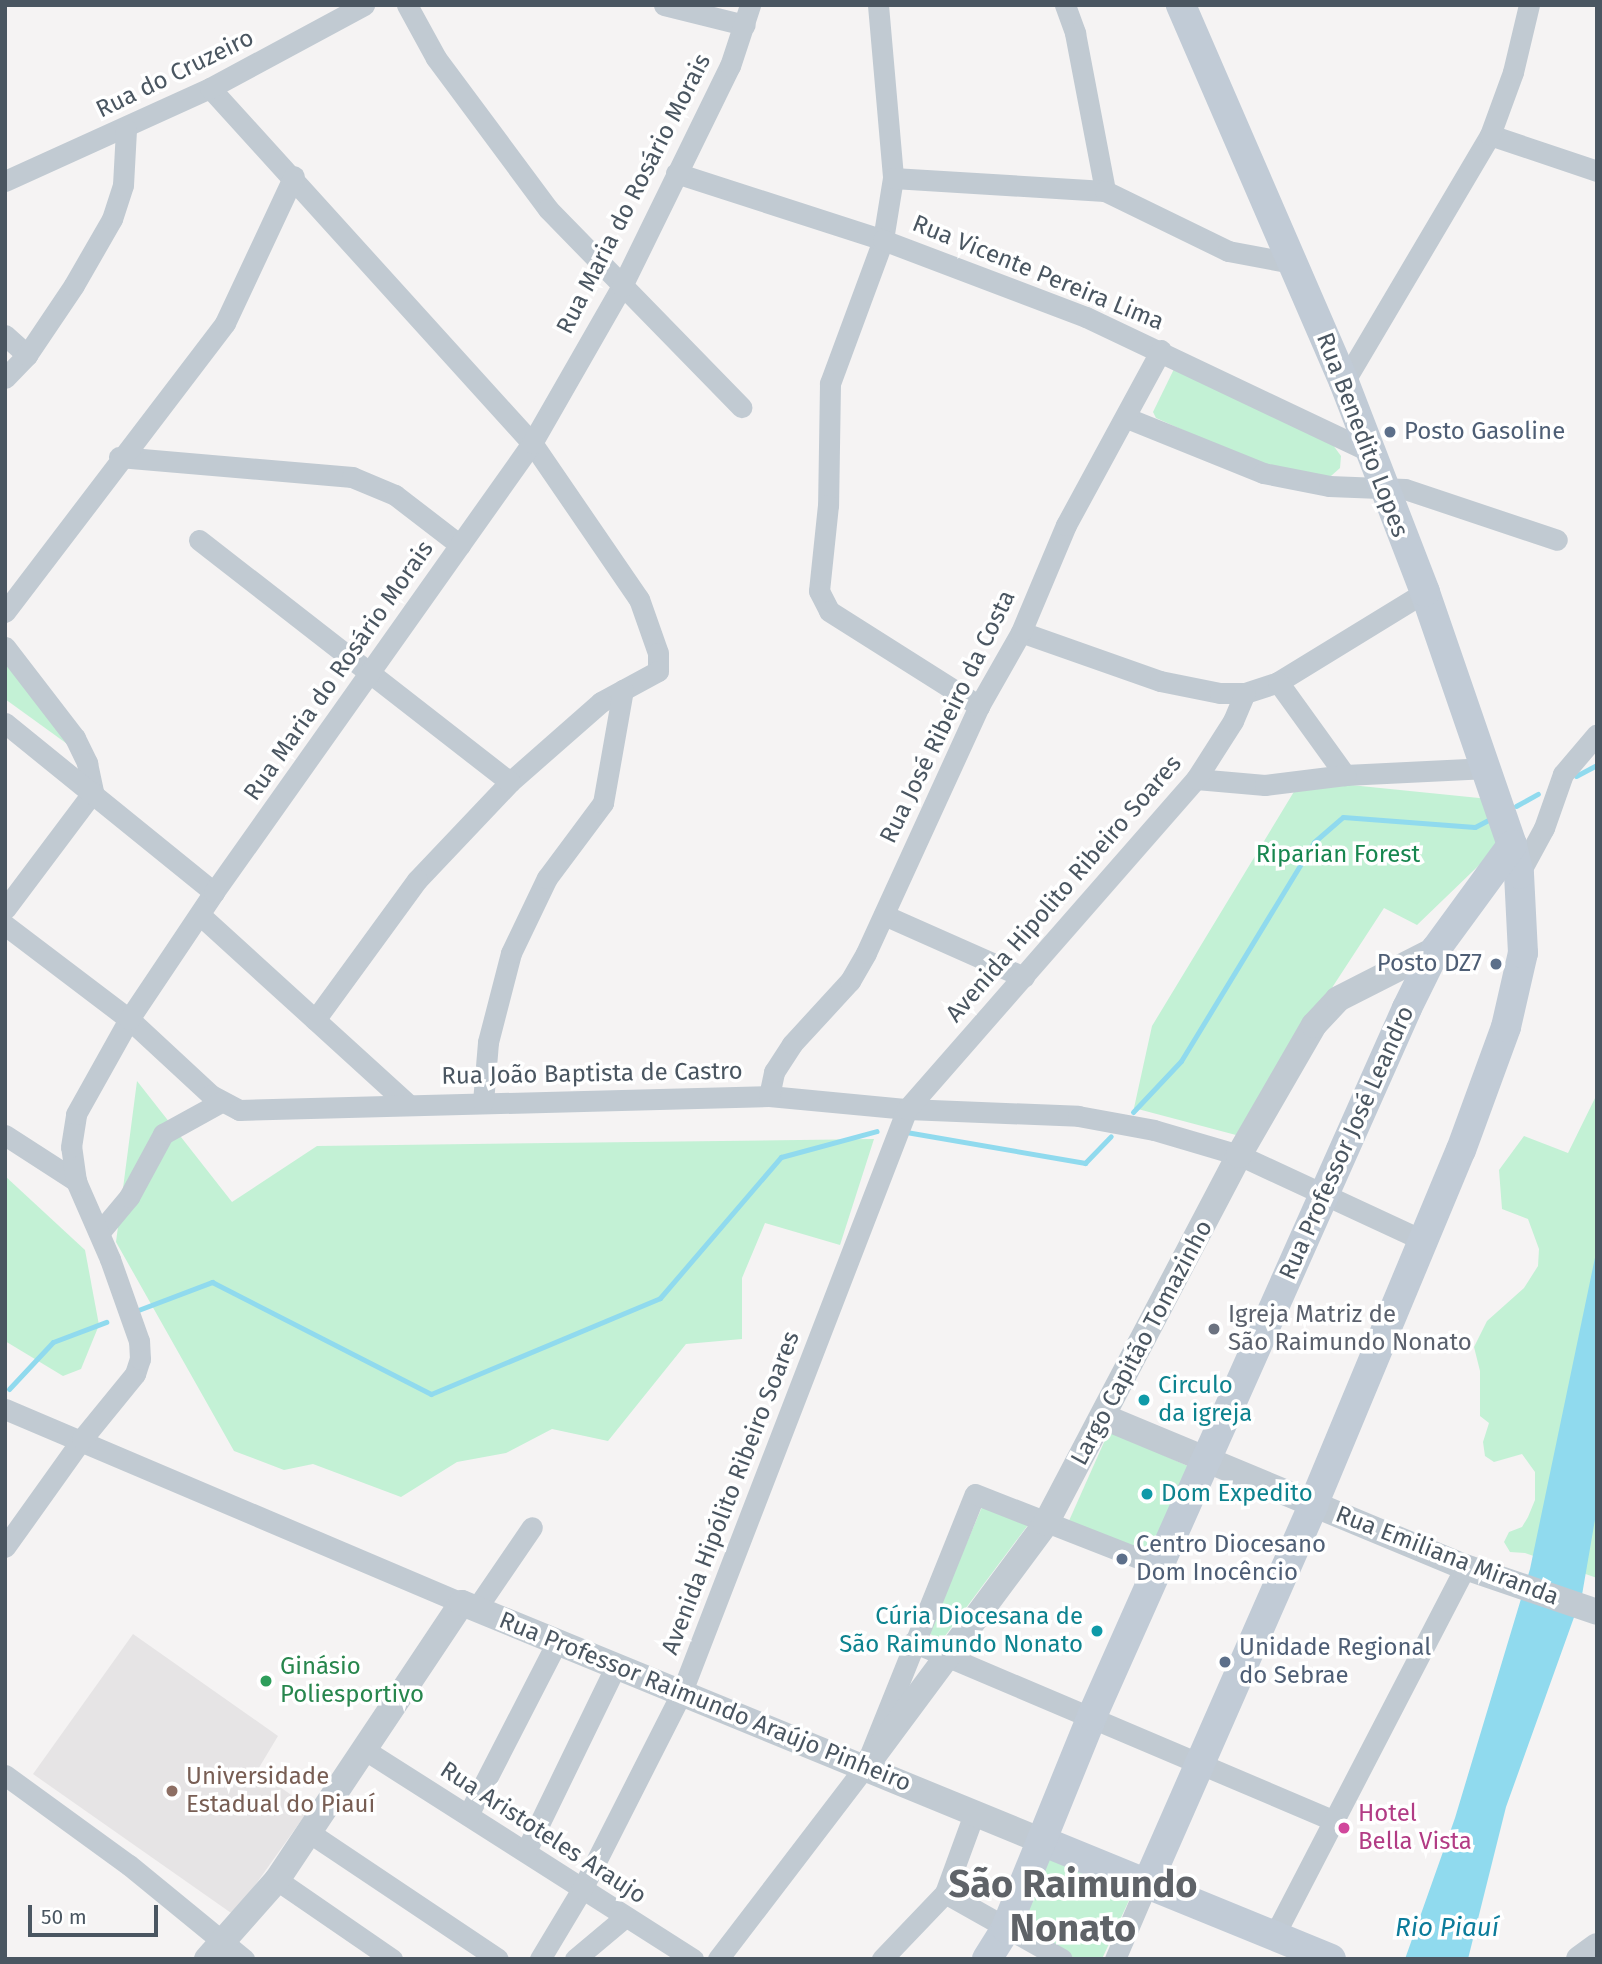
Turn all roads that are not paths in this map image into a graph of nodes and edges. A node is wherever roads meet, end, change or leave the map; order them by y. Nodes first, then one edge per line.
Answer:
1 (364, 5) edge
2 (407, 5) edge
3 (664, 5) edge
4 (1065, 5) edge
5 (1181, 5) edge
6 (1529, 5) edge
7 (882, 6) edge
8 (748, 15) edge
9 (210, 88) junction
10 (126, 130) junction
11 (1490, 135) junction
12 (1597, 171) edge
13 (676, 173) junction
14 (294, 176) junction
15 (892, 178) junction
16 (5, 179) edge
17 (1105, 191) junction
18 (883, 240) junction
19 (1292, 263) junction
20 (622, 286) junction
21 (5, 335) edge
22 (1161, 350) junction
23 (27, 355) junction
24 (5, 378) edge
25 (1344, 382) junction
26 (741, 407) dead end
27 (1127, 418) junction
28 (532, 443) junction
29 (1368, 451) junction
30 (119, 457) junction
31 (1381, 485) junction
32 (199, 540) dead end
33 (1556, 540) dead end
34 (460, 545) junction
35 (1425, 592) junction
36 (5, 612) edge
37 (1021, 632) junction
38 (5, 647) edge
39 (372, 674) junction
40 (1278, 682) junction
41 (623, 690) junction
42 (1245, 693) junction
43 (979, 706) junction
44 (5, 723) edge
45 (1597, 734) edge
46 (1488, 768) junction
47 (1345, 775) junction
48 (1196, 779) junction
49 (510, 782) junction
50 (93, 792) junction
51 (1512, 845) junction
52 (1518, 874) junction
53 (214, 892) junction
54 (5, 909) edge
55 (200, 915) junction
56 (884, 915) junction
57 (5, 925) edge
58 (1436, 949) junction
59 (1024, 977) junction
60 (128, 1019) junction
61 (314, 1020) junction
62 (769, 1096) junction
63 (221, 1102) junction
64 (484, 1102) junction
65 (408, 1104) junction
66 (907, 1109) junction
67 (5, 1135) edge
68 (1239, 1155) junction
69 (76, 1181) junction
70 (1324, 1195) junction
71 (99, 1233) junction
72 (1422, 1240) junction
73 (5, 1409) edge
74 (1104, 1417) junction
75 (82, 1439) junction
76 (1205, 1461) junction
77 (1313, 1505) junction
78 (1046, 1523) junction
79 (532, 1527) dead end
80 (5, 1547) edge
81 (1159, 1566) junction
82 (1465, 1567) junction
83 (469, 1606) junction
84 (1593, 1611) edge
85 (913, 1642) junction
86 (556, 1644) junction
87 (945, 1657) junction
88 (616, 1666) junction
89 (681, 1694) junction
90 (1092, 1716) junction
91 (365, 1750) junction
92 (1200, 1763) junction
93 (865, 1767) junction
94 (5, 1775) edge
95 (975, 1811) junction
96 (468, 1815) junction
97 (1334, 1821) junction
98 (310, 1833) junction
99 (1042, 1841) junction
100 (526, 1851) junction
101 (276, 1880) junction
102 (1147, 1884) junction
103 (582, 1889) junction
104 (945, 1893) junction
105 (625, 1917) junction
106 (1006, 1928) junction
107 (1275, 1934) junction
108 (1597, 1947) edge
109 (226, 1953) edge
110 (392, 1959) edge
111 (498, 1959) edge
112 (540, 1959) edge
113 (575, 1959) edge
114 (693, 1959) edge
115 (718, 1959) edge
116 (882, 1959) edge
117 (987, 1959) edge
118 (1062, 1959) edge
119 (1115, 1959) edge
120 (1331, 1959) edge
121 (1579, 1959) edge

1 - 9 street, Rua do Cruzeiro
2 - 20 street
3 - 8 street
4 - 17 street
5 - 19 main road, Rua Benedito Lopes
6 - 11 street
7 - 15 street
8 - 13 street, Rua Maria do Rosário Morais
9 - 10 street, Rua do Cruzeiro
9 - 14 street
10 - 16 street, Rua do Cruzeiro
10 - 23 street
11 - 12 street
11 - 25 street
13 - 18 street, Rua Vicente Pereira Lima
13 - 20 street, Rua Maria do Rosário Morais
14 - 28 street
14 - 30 street
15 - 17 street
15 - 18 street
17 - 19 street
18 - 22 street, Rua Vicente Pereira Lima
18 - 43 street
19 - 25 main road, Rua Benedito Lopes
20 - 26 street
20 - 28 street, Rua Maria do Rosário Morais
21 - 23 street
22 - 27 street, Rua José Ribeiro da Costa
22 - 29 street, Rua Vicente Pereira Lima
23 - 24 street
25 - 29 main road, Rua Benedito Lopes
27 - 31 street
27 - 37 street, Rua José Ribeiro da Costa
28 - 34 street, Rua Maria do Rosário Morais
28 - 41 street
29 - 31 main road, Rua Benedito Lopes
30 - 34 street
30 - 36 street
31 - 33 street
31 - 35 main road, Rua Benedito Lopes
32 - 39 street
34 - 39 street, Rua Maria do Rosário Morais
35 - 40 street
35 - 46 main road, Rua Benedito Lopes
37 - 42 street
37 - 43 street, Rua José Ribeiro da Costa
38 - 50 street
39 - 49 street
39 - 53 street, Rua Maria do Rosário Morais
40 - 42 street
40 - 47 street
41 - 49 street
41 - 64 street
42 - 48 street, Avenida Hipolito Ribeiro Soares
43 - 56 street, Rua José Ribeiro da Costa
44 - 50 street
45 - 52 street
46 - 47 street
46 - 51 main road, Rua Benedito Lopes
47 - 48 street
48 - 59 street, Avenida Hipolito Ribeiro Soares
49 - 61 street
50 - 53 street
50 - 54 street
51 - 52 main road, Rua Benedito Lopes
51 - 58 main road, Rua Professor José Leandro
52 - 72 main road, Rua Benedito Lopes
53 - 55 street, Rua Maria do Rosário Morais
55 - 60 street, Rua Maria do Rosário Morais
55 - 61 street
56 - 59 street
56 - 62 street, Rua José Ribeiro da Costa
57 - 60 street, Rua João Baptista de Castro
58 - 68 street, Largo Capitão Tomazinho
58 - 70 main road, Rua Professor José Leandro
59 - 66 street, Avenida Hipolito Ribeiro Soares
60 - 63 street, Rua João Baptista de Castro
60 - 69 street, Rua Maria do Rosário Morais
61 - 65 street
62 - 64 street, Rua João Baptista de Castro
62 - 66 street, Rua João Baptista de Castro
63 - 65 street, Rua João Baptista de Castro
63 - 71 street
64 - 65 street, Rua João Baptista de Castro
66 - 68 street, Rua João Baptista de Castro
66 - 89 street, Avenida Hipólito Ribeiro Soares
67 - 69 street
68 - 70 street, Rua João Baptista de Castro
68 - 74 street, Largo Capitão Tomazinho
69 - 71 street, Rua Maria do Rosário Morais
70 - 72 street, Rua João Baptista de Castro
70 - 76 main road, Rua Professor José Leandro
71 - 75 street, Rua Maria do Rosário Morais
72 - 77 main road, Rua Benedito Lopes
73 - 75 street, Rua Professor Raimundo Araújo Pinheiro
74 - 76 street, Rua Emiliana Miranda
74 - 78 street, Largo Capitão Tomazinho
75 - 80 street
75 - 83 street, Rua Professor Raimundo Araújo Pinheiro
76 - 77 street, Rua Emiliana Miranda
76 - 81 main road, Rua Professor José Leandro
77 - 82 street, Rua Emiliana Miranda
77 - 92 main road, Rua Benedito Lopes
78 - 81 street
78 - 85 street
78 - 87 street, Largo Capitão Tomazinho
79 - 83 street
81 - 90 main road, Rua Professor José Leandro
82 - 84 street, Rua Emiliana Miranda
82 - 97 street
83 - 86 street, Rua Professor Raimundo Araújo Pinheiro
83 - 91 street
85 - 87 street
85 - 93 street
86 - 88 street, Rua Professor Raimundo Araújo Pinheiro
86 - 96 street
87 - 90 street
87 - 93 street, Largo Capitão Tomazinho
88 - 89 street, Rua Professor Raimundo Araújo Pinheiro
88 - 100 street
89 - 93 street, Rua Professor Raimundo Araújo Pinheiro
89 - 103 street, Avenida Hipólito Ribeiro Soares
90 - 92 street
90 - 99 main road, Rua Professor José Leandro
91 - 96 street, Rua Aristoteles Araujo
91 - 98 street
92 - 97 street
92 - 102 main road, Rua Benedito Lopes
93 - 95 street, Rua Professor Raimundo Araújo Pinheiro
93 - 115 street
94 - 109 street
95 - 99 street, Rua Professor Raimundo Araújo Pinheiro
95 - 104 street
96 - 100 street, Rua Aristoteles Araujo
97 - 107 street
98 - 101 street
98 - 111 street
99 - 102 main road, Rua Professor Raimundo Araújo Pinheiro
99 - 106 main road, Rua Professor José Leandro
100 - 103 street, Rua Aristoteles Araujo
101 - 109 street
101 - 110 street
102 - 107 main road, Rua Professor Raimundo Araújo Pinheiro
102 - 119 street
103 - 105 street, Rua Aristoteles Araujo
103 - 112 street, Avenida Hipólito Ribeiro Soares
104 - 106 street
104 - 116 street
105 - 113 street
105 - 114 street, Rua Aristoteles Araujo
106 - 117 main road, Rua Professor José Leandro
106 - 118 street
107 - 120 main road, Rua Professor Raimundo Araújo Pinheiro
108 - 121 street

